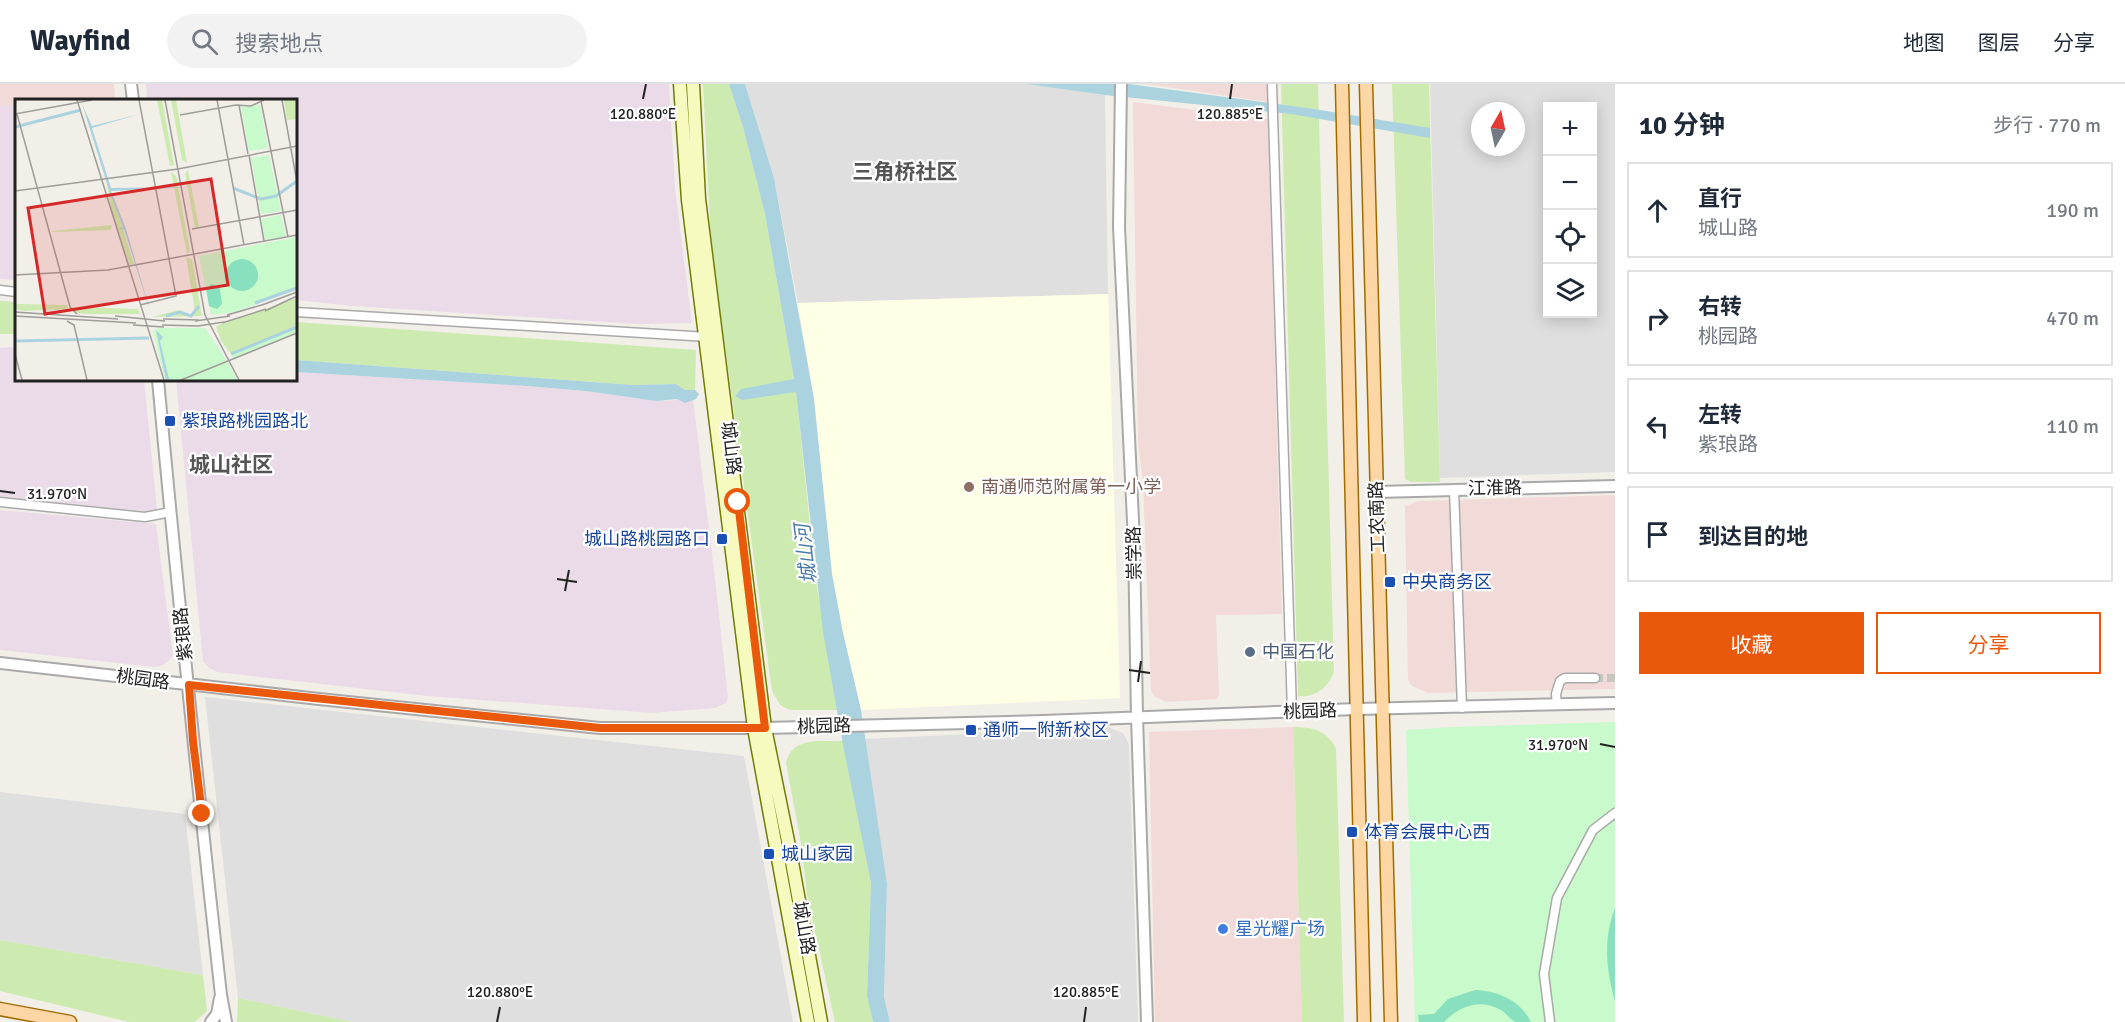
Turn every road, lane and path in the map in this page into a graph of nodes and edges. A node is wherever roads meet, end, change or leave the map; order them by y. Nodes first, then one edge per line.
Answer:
1 (131, 84) edge
2 (680, 84) edge
3 (693, 84) edge
4 (1121, 84) edge
5 (1272, 84) edge
6 (1342, 84) edge
7 (1366, 84) edge
8 (133, 99) edge
9 (0, 290) edge
10 (15, 292) edge
11 (297, 312) edge
12 (710, 336) junction
13 (158, 381) edge
14 (1615, 486) edge
15 (1454, 489) junction
16 (1376, 492) junction
17 (0, 502) edge
18 (171, 512) junction
19 (0, 663) edge
20 (1595, 678) tunnel mouth
21 (189, 685) junction
22 (1615, 703) edge
23 (1557, 705) junction
24 (1462, 708) junction
25 (1357, 709) junction
26 (1383, 709) junction
27 (1292, 712) junction
28 (1137, 717) junction
29 (760, 728) junction
30 (1615, 813) edge
31 (221, 995) junction
32 (0, 1009) edge
33 (70, 1022) edge
34 (211, 1022) edge
35 (226, 1022) edge
36 (808, 1022) edge
37 (820, 1022) edge
38 (1147, 1022) edge
39 (1364, 1022) edge
40 (1391, 1022) edge
41 (1550, 1022) edge

1 - 8 street
2 - 12 main road, 城山路
3 - 12 main road, 城山路
4 - 28 street, 崇学路
5 - 27 street
6 - 25 main road, 工农南路
7 - 16 main road, 工农南路
9 - 10 street
11 - 12 street
12 - 29 main road, 城山路
13 - 18 street, 紫琅路
14 - 15 street, 江淮路
15 - 16 street, 江淮路
15 - 24 street
16 - 26 main road, 工农南路
17 - 18 street
18 - 21 street, 紫琅路
19 - 21 street, 桃园路
20 - 23 street
21 - 29 street, 桃园路
21 - 31 street, 紫琅路
22 - 23 street, 桃园路
23 - 24 street, 桃园路
24 - 26 street, 桃园路
25 - 26 street, 桃园路
25 - 27 street, 桃园路
25 - 39 main road, 工农南路
26 - 40 main road, 工农南路
27 - 28 street, 桃园路
28 - 29 street, 桃园路
28 - 38 street, 崇学路
29 - 36 main road, 城山路
29 - 37 main road, 城山路
30 - 41 street
31 - 34 street
31 - 35 street, 紫琅路
32 - 33 main road

